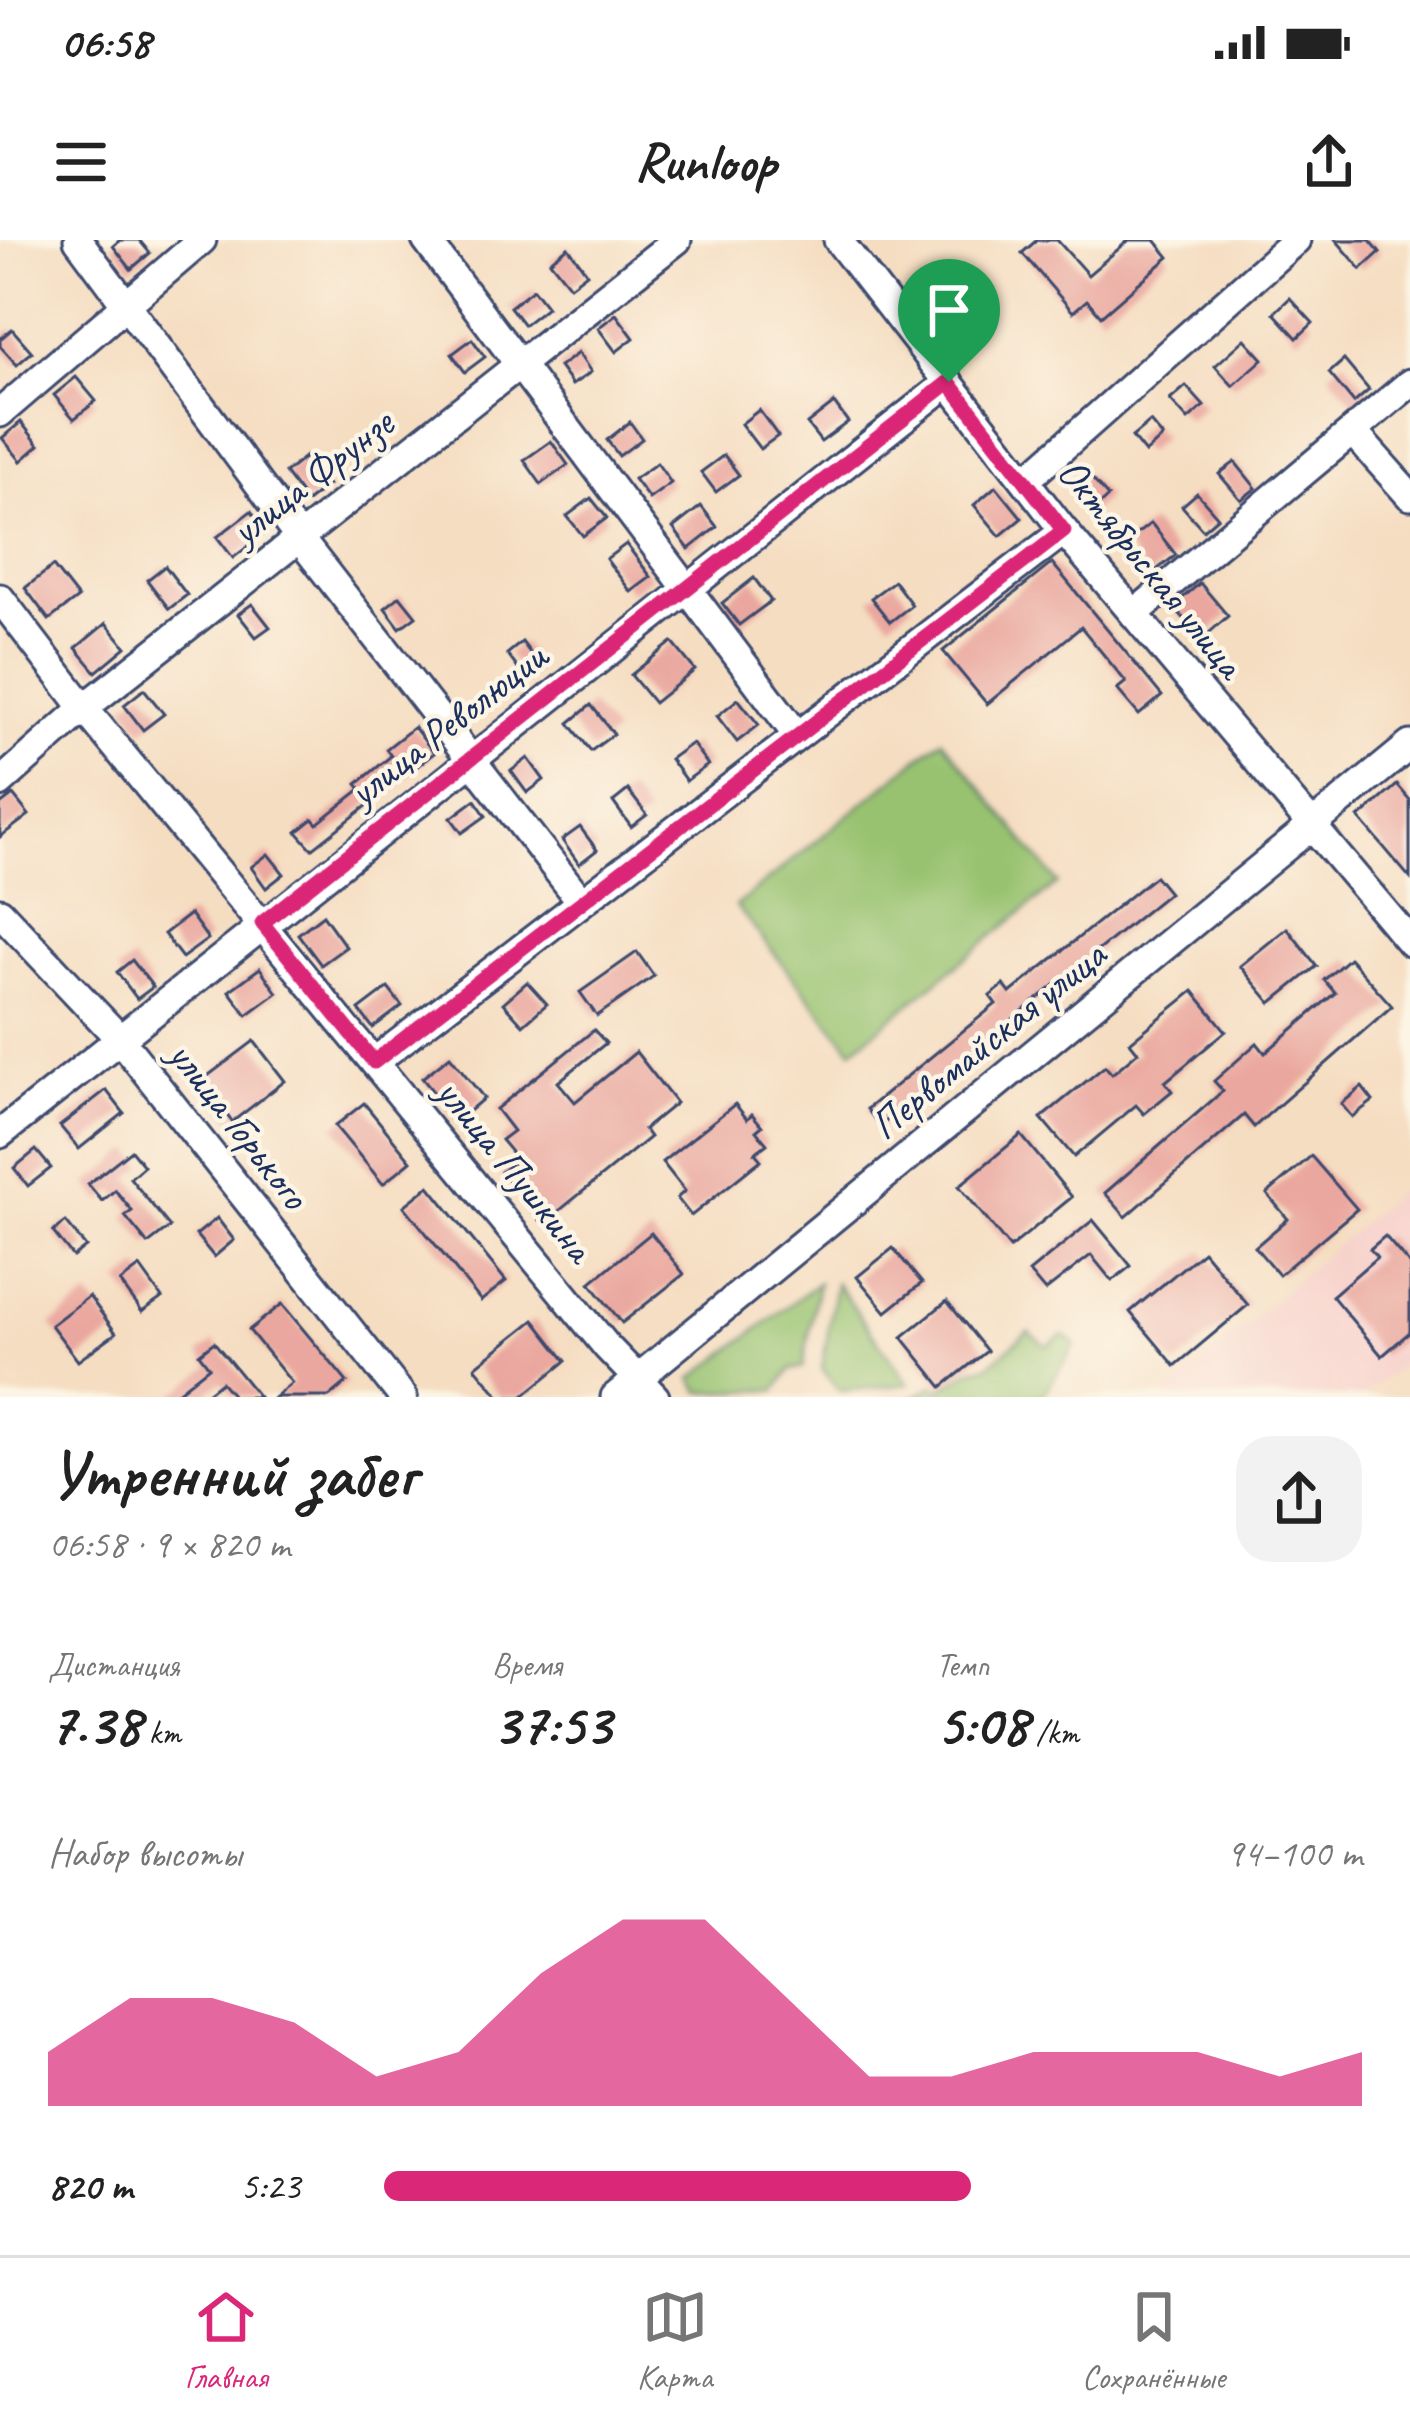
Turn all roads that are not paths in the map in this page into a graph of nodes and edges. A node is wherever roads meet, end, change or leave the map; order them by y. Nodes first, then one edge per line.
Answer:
1 (79, 240) edge
2 (202, 240) edge
3 (426, 240) edge
4 (677, 240) edge
5 (1296, 240) edge
6 (848, 244) edge
7 (129, 305) junction
8 (520, 365) junction
9 (949, 382) junction
10 (1410, 383) edge
11 (0, 413) edge
12 (1353, 432) junction
13 (1026, 480) junction
14 (1410, 496) edge
15 (1064, 531) junction
16 (299, 538) junction
17 (687, 587) junction
18 (0, 598) edge
19 (1134, 614) junction
20 (84, 708) junction
21 (796, 734) junction
22 (1410, 745) edge
23 (468, 760) junction
24 (0, 782) edge
25 (1313, 827) junction
26 (580, 901) junction
27 (0, 912) edge
28 (262, 923) junction
29 (1410, 942) edge
30 (118, 1039) junction
31 (374, 1062) junction
32 (0, 1134) edge
33 (647, 1388) edge
34 (403, 1397) edge
35 (615, 1397) edge

1 - 7 street
2 - 7 street
3 - 8 street
4 - 8 street, улица Фрунзе
5 - 13 street
6 - 9 street, Октябрьская улица
7 - 11 street
7 - 16 street
8 - 16 street, улица Фрунзе
8 - 17 street
9 - 13 street, Октябрьская улица
9 - 17 street, улица Революции
10 - 12 street
12 - 14 street
12 - 19 street
13 - 15 street, Октябрьская улица
15 - 19 street, Октябрьская улица
15 - 21 street
16 - 20 street, улица Фрунзе
16 - 23 street
17 - 21 street
17 - 23 street, улица Революции
18 - 20 street, улица Пушкина
19 - 25 street, Октябрьская улица
20 - 24 street, улица Фрунзе
20 - 28 street, улица Пушкина
21 - 26 street
22 - 25 street, Первомайская улица
23 - 26 street
23 - 28 street, улица Революции
25 - 29 street, Октябрьская улица
25 - 33 street, Первомайская улица
26 - 31 street
27 - 30 street, улица Горького
28 - 30 street, улица Революции
28 - 31 street, улица Пушкина
30 - 32 street, улица Революции
30 - 34 street, улица Горького
31 - 33 street, улица Пушкина
33 - 35 street, Первомайская улица

